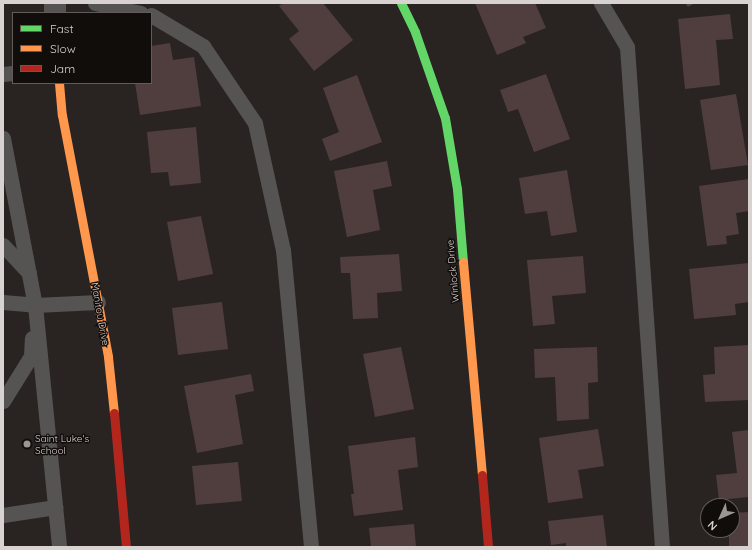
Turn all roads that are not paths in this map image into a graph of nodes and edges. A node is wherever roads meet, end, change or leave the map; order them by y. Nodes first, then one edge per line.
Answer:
1 (96, 3) edge
2 (401, 3) edge
3 (600, 3) edge
4 (136, 12) edge
5 (152, 16) edge
6 (59, 84) edge
7 (3, 138) edge
8 (3, 245) edge
9 (29, 273) junction
10 (3, 302) edge
11 (98, 302) junction
12 (35, 305) junction
13 (3, 401) edge
14 (55, 507) junction
15 (3, 515) edge
16 (59, 547) edge
17 (126, 547) edge
18 (311, 547) edge
19 (488, 547) edge
20 (662, 547) edge

1 - 4 lane
2 - 19 street, Winlock Drive
3 - 20 lane
5 - 18 lane
6 - 11 street, Manitou Drive
7 - 9 lane
8 - 9 lane
9 - 12 lane
10 - 12 lane
11 - 12 lane
11 - 17 street, Manitou Drive
12 - 13 lane
12 - 14 lane
14 - 15 lane
14 - 16 lane

